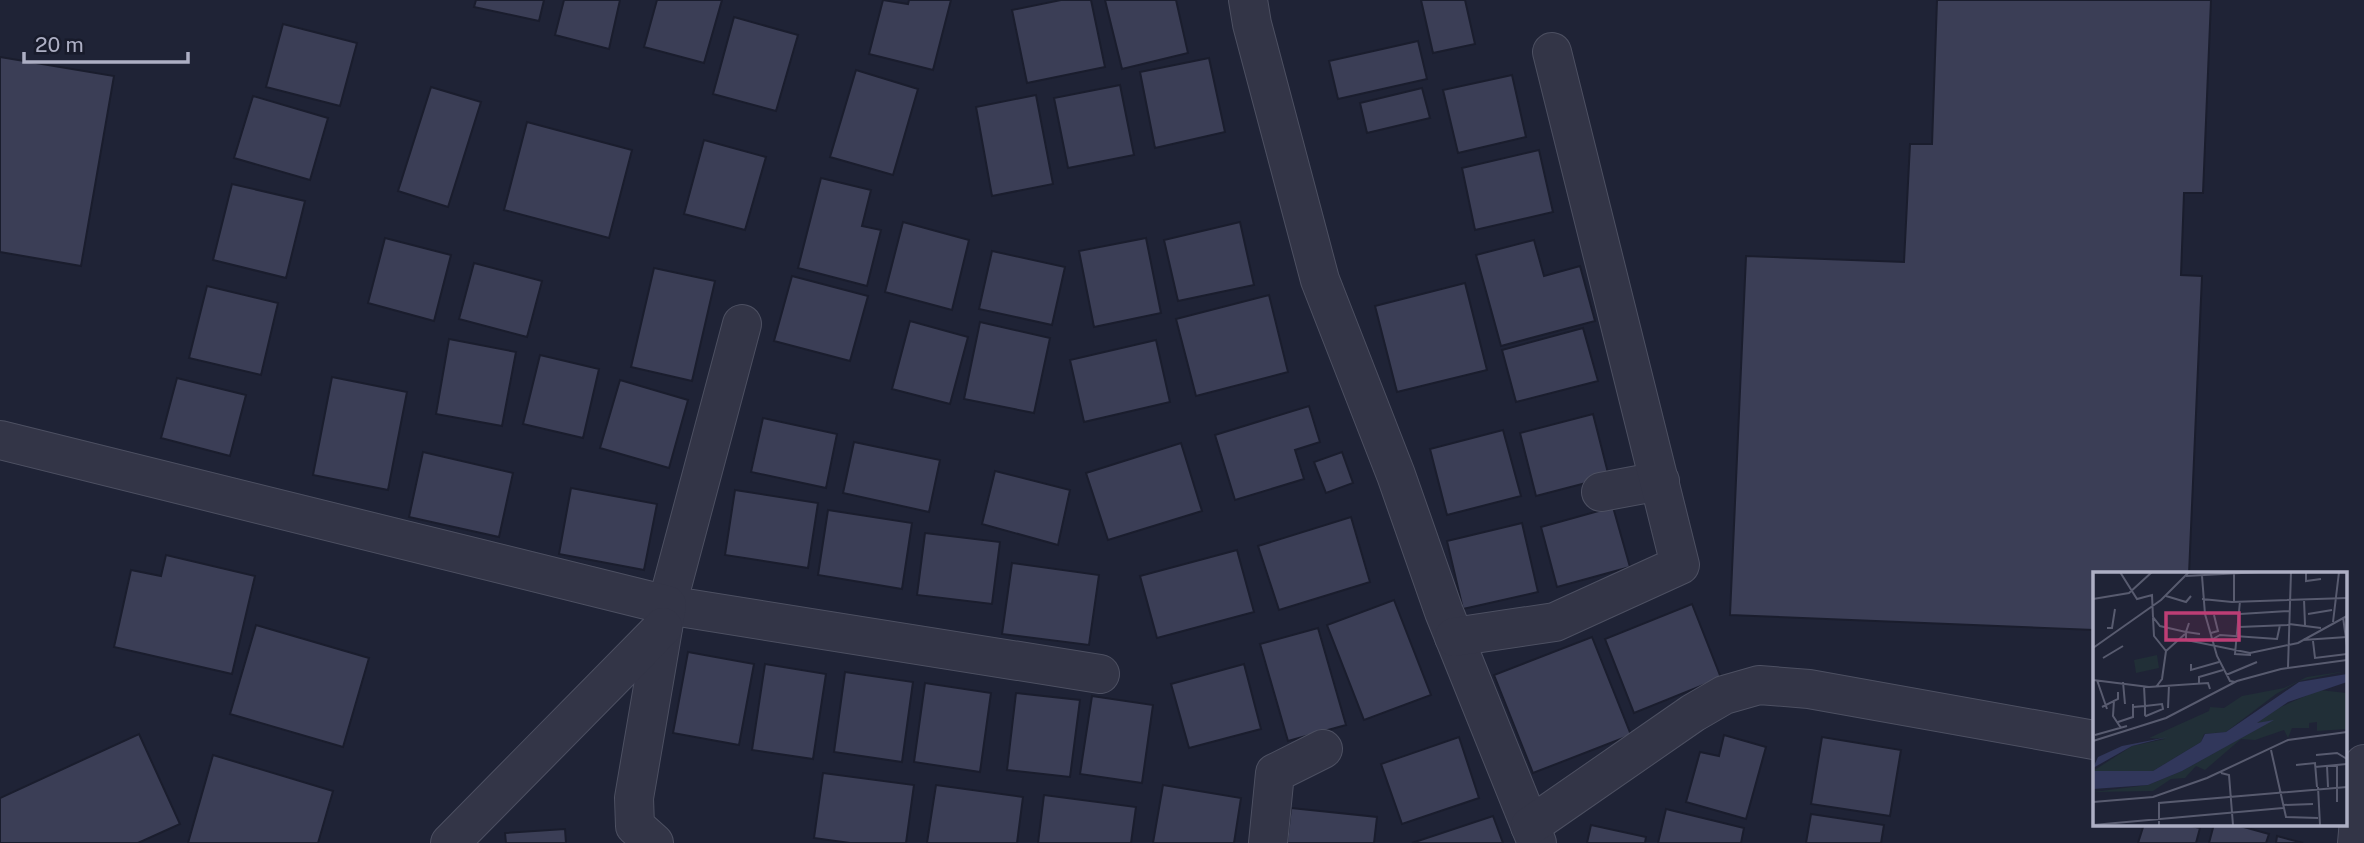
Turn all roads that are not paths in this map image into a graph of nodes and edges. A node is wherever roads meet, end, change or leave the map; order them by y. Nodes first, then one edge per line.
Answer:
1 (1248, 0) edge
2 (1552, 52) dead end
3 (742, 324) dead end
4 (0, 440) edge
5 (1660, 481) junction
6 (1601, 492) dead end
7 (665, 616) junction
8 (1454, 637) junction
9 (1100, 674) dead end
10 (2093, 740) edge
11 (1323, 749) dead end
12 (2359, 778) edge
13 (1533, 835) edge
14 (638, 837) edge
15 (450, 843) edge
16 (1268, 843) edge
17 (2357, 843) edge

1 - 8 street
2 - 5 street
3 - 7 street
4 - 7 street
5 - 6 street
5 - 8 street
7 - 9 street
7 - 14 street
7 - 15 street
8 - 13 street
10 - 13 street
11 - 16 street
12 - 17 street

